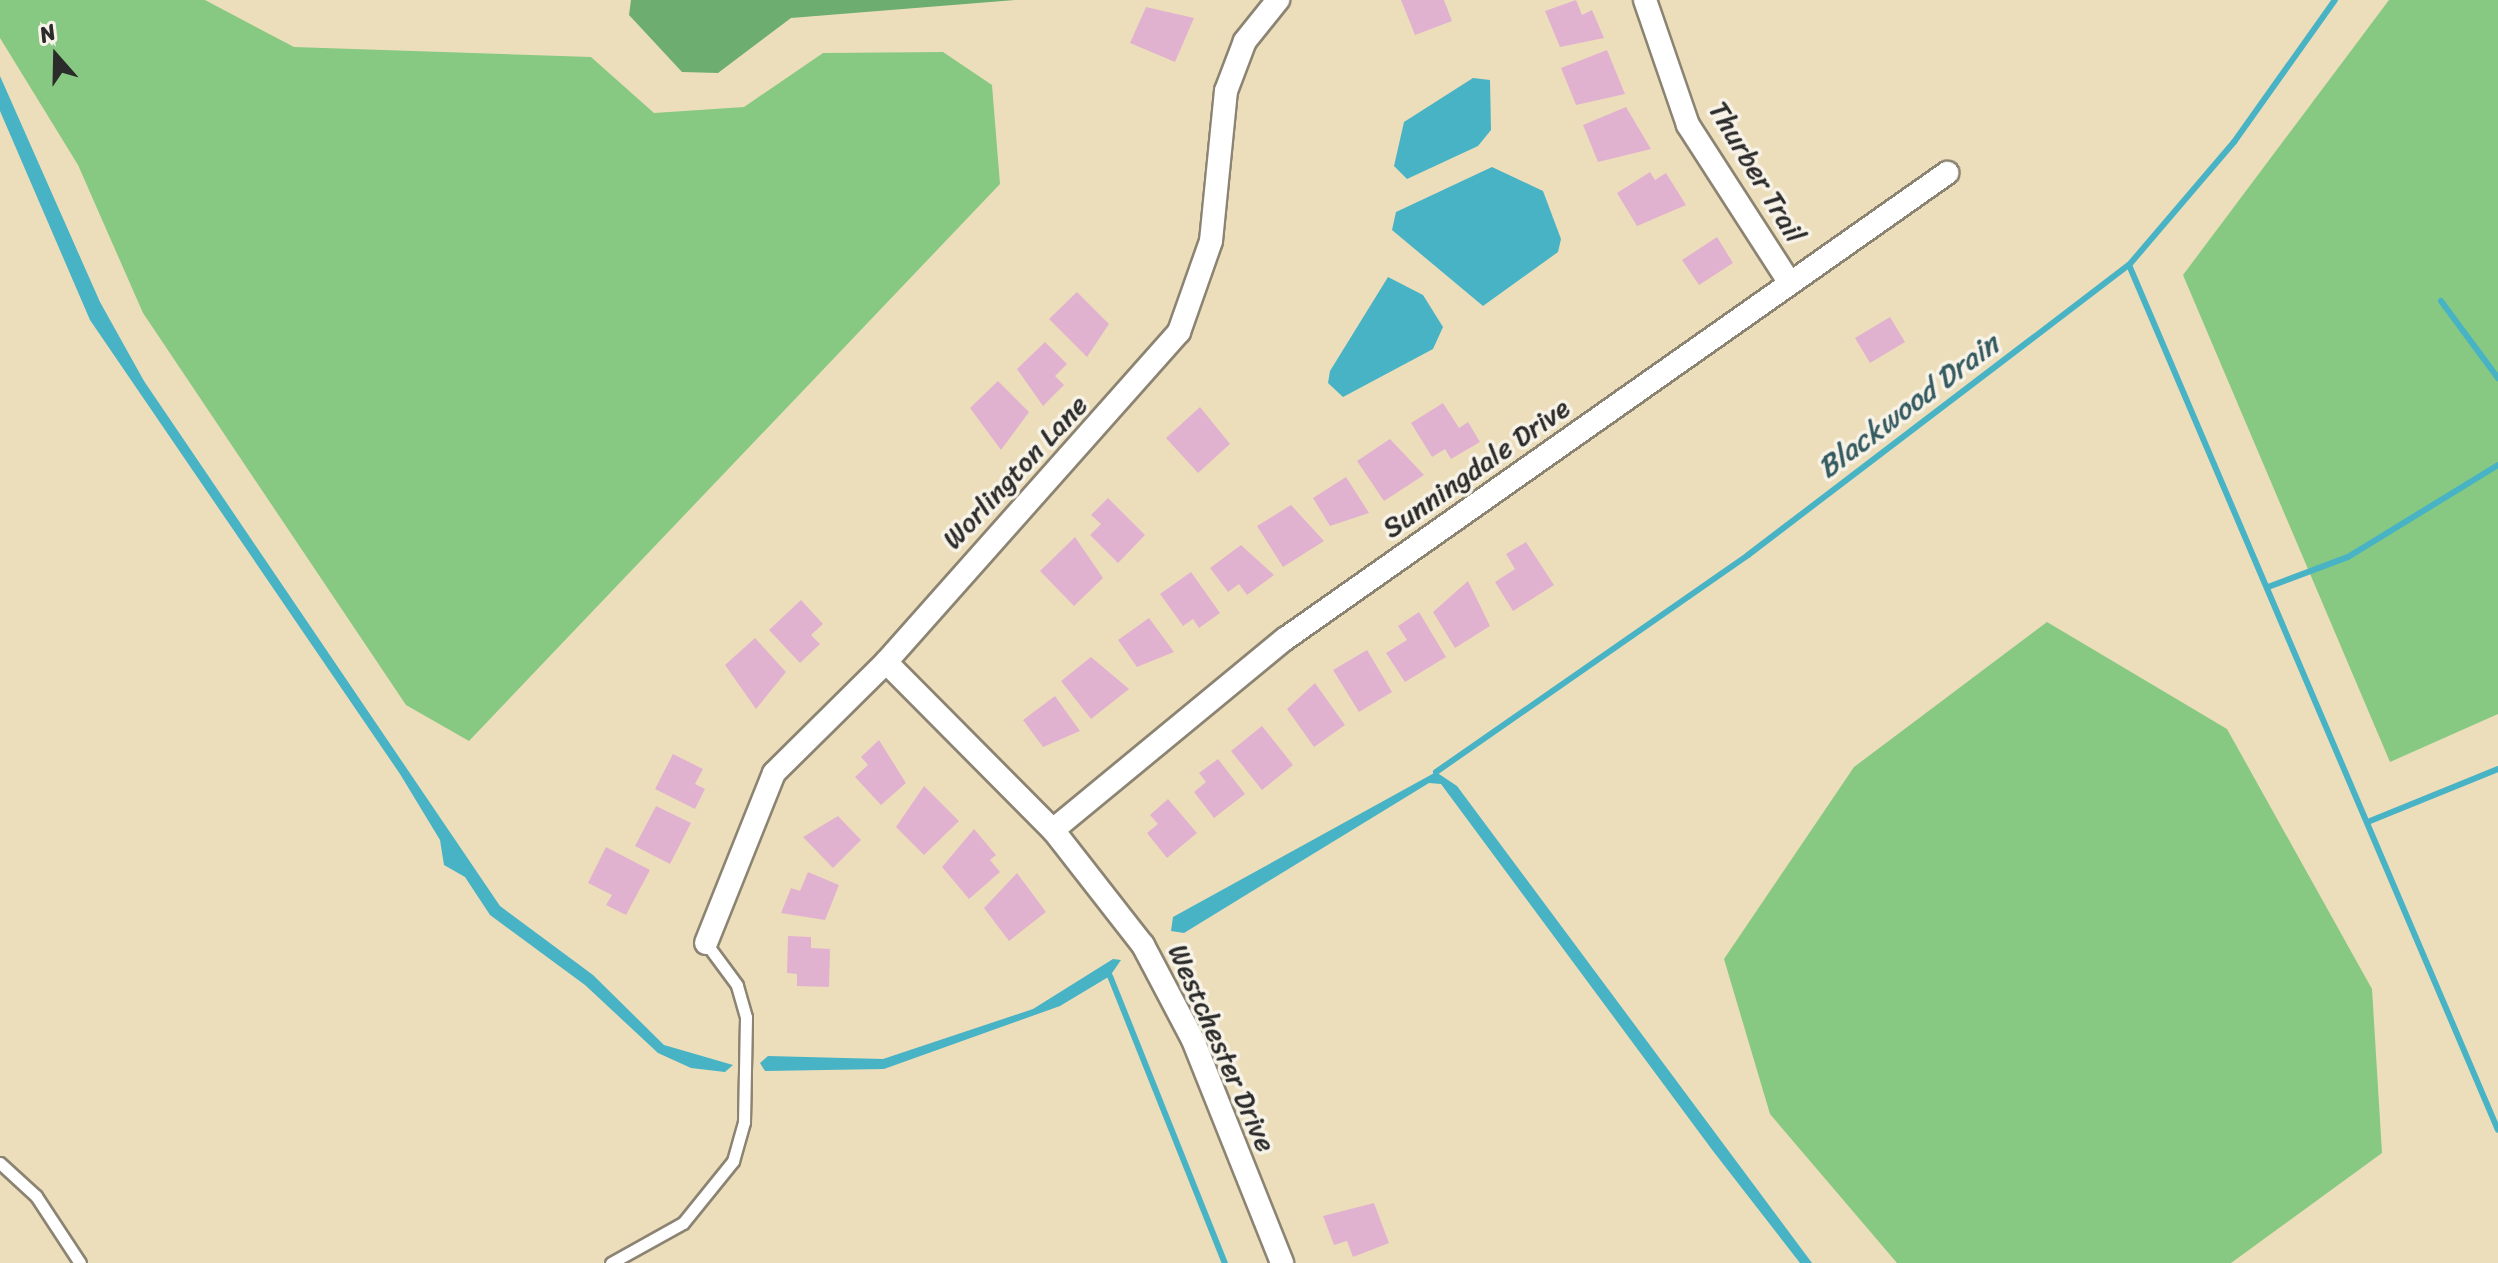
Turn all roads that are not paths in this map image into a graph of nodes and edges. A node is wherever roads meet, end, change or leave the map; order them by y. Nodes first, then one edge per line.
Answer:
1 (1278, 0) edge
2 (1645, 0) edge
3 (1947, 173) dead end
4 (1790, 283) junction
5 (886, 662) junction
6 (1053, 830) junction
7 (706, 943) joint
8 (0, 1163) edge
9 (80, 1263) edge
10 (611, 1263) edge
11 (1282, 1263) edge

1 - 5 street, Worlington Lane
2 - 4 street, Thurber Trail
3 - 4 street, Sunningdale Drive
4 - 6 street, Sunningdale Drive
5 - 6 street, Westchester Drive
5 - 7 street, Worlington Lane
6 - 11 street, Westchester Drive
7 - 10 lane
8 - 9 lane

